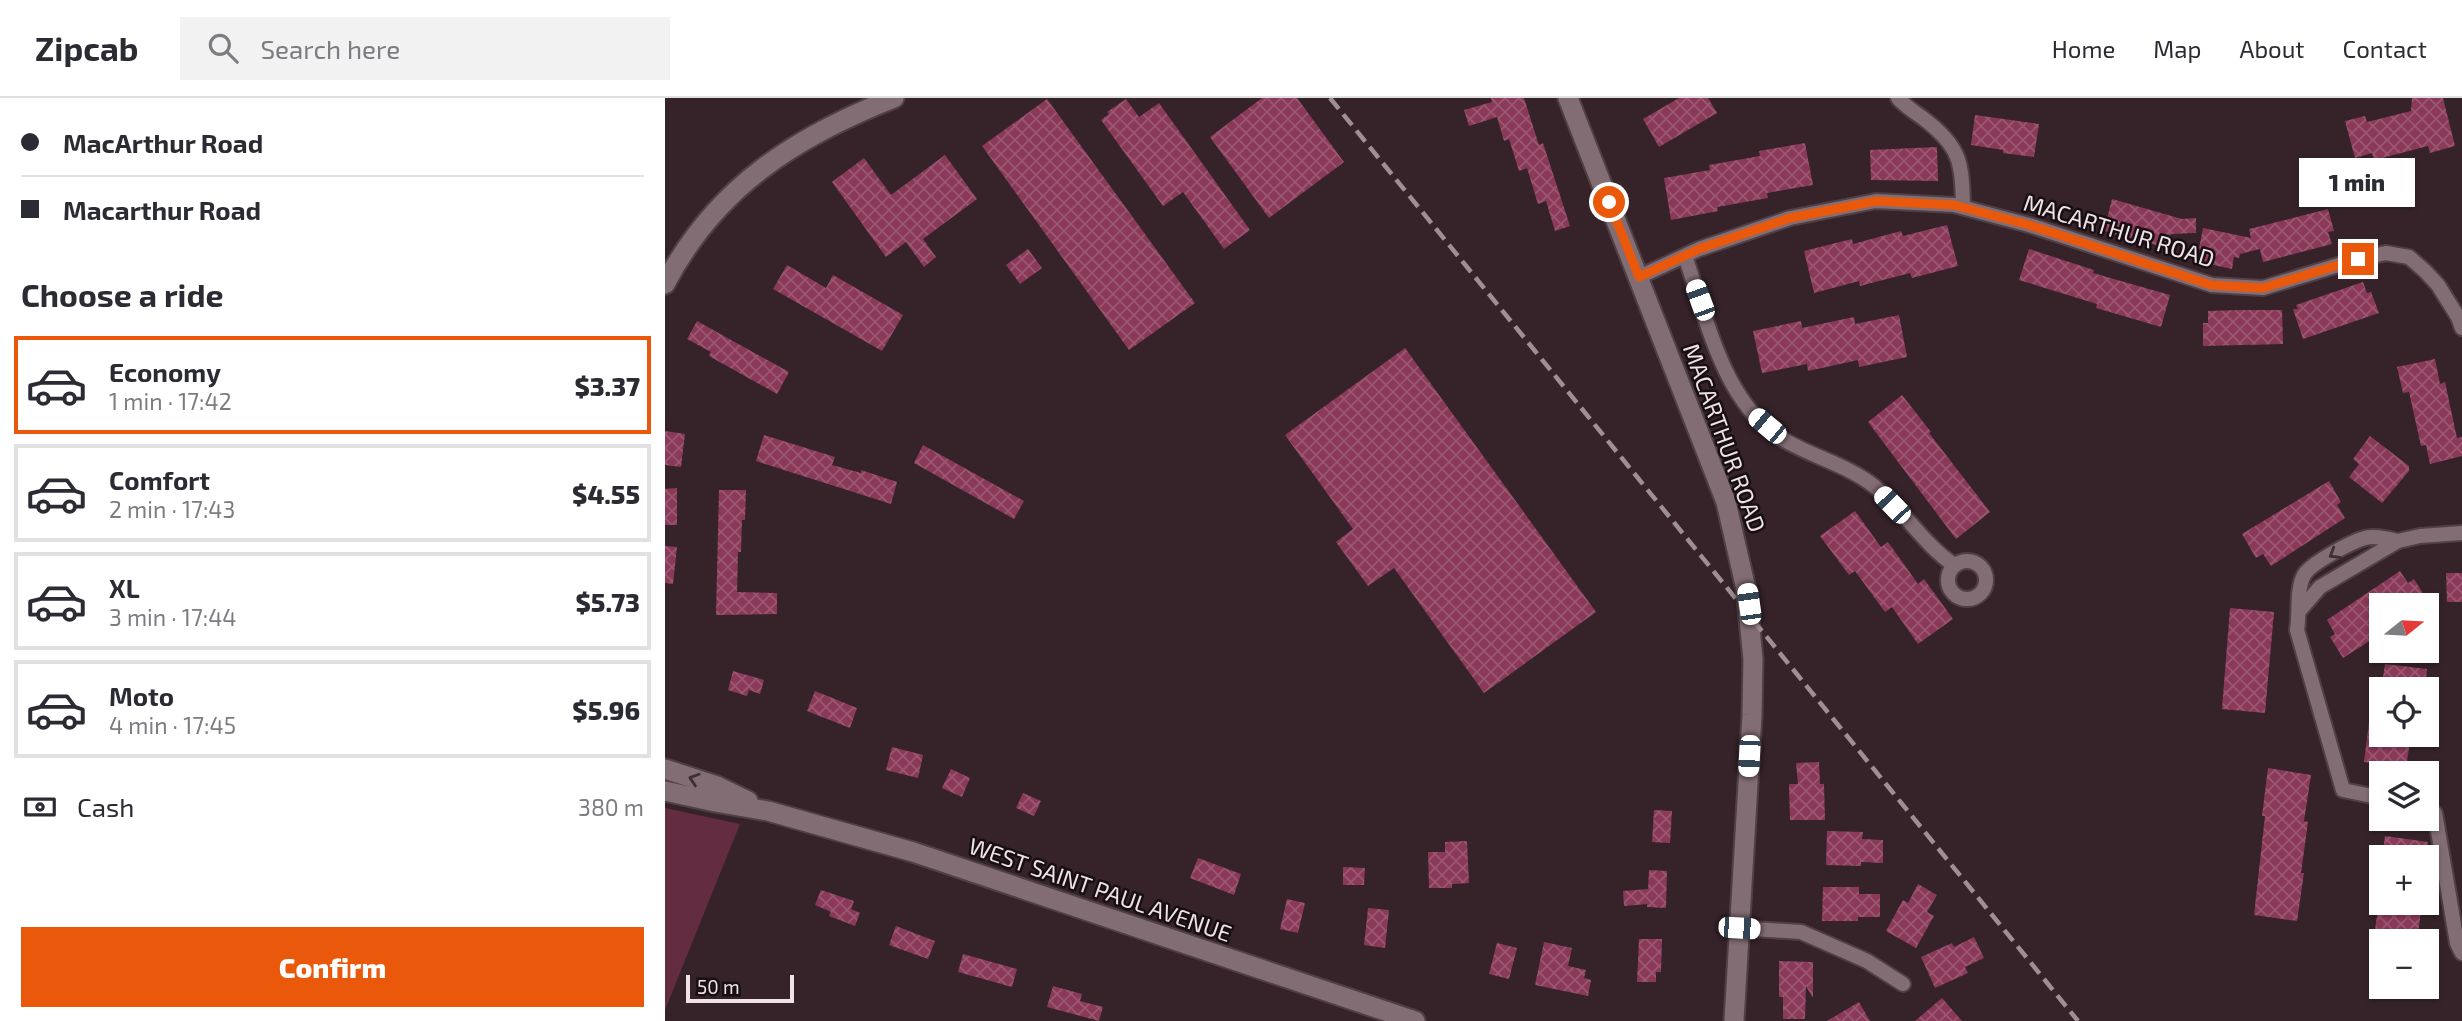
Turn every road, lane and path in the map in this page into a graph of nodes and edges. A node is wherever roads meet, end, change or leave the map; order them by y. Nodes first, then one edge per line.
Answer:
1 (894, 98) edge
2 (1898, 98) edge
3 (1572, 99) edge
4 (1963, 207) junction
5 (1685, 256) junction
6 (1639, 277) junction
7 (665, 284) edge
8 (2462, 328) edge
9 (2462, 533) edge
10 (2398, 541) junction
11 (1954, 565) dead end
12 (2300, 610) junction
13 (665, 769) edge
14 (665, 791) edge
15 (2369, 795) edge
16 (768, 811) junction
17 (2438, 831) edge
18 (1739, 928) junction
19 (2462, 953) edge
20 (1903, 984) dead end
21 (1415, 1021) edge
22 (1734, 1021) edge

1 - 7 street
2 - 4 street
3 - 6 street, MACARTHUR ROAD
4 - 5 street, MACARTHUR ROAD
4 - 8 street, MACARTHUR ROAD
5 - 6 street, MACARTHUR ROAD
5 - 11 street
6 - 18 street, MACARTHUR ROAD
9 - 10 street
10 - 12 street
10 -> 12 street
12 - 15 street
16 -> 13 street, WEST SAINT PAUL AVENUE
14 - 16 street, WEST SAINT PAUL AVENUE
16 - 21 street, WEST SAINT PAUL AVENUE
17 - 19 street
18 - 20 street
18 - 22 street, MACARTHUR ROAD

